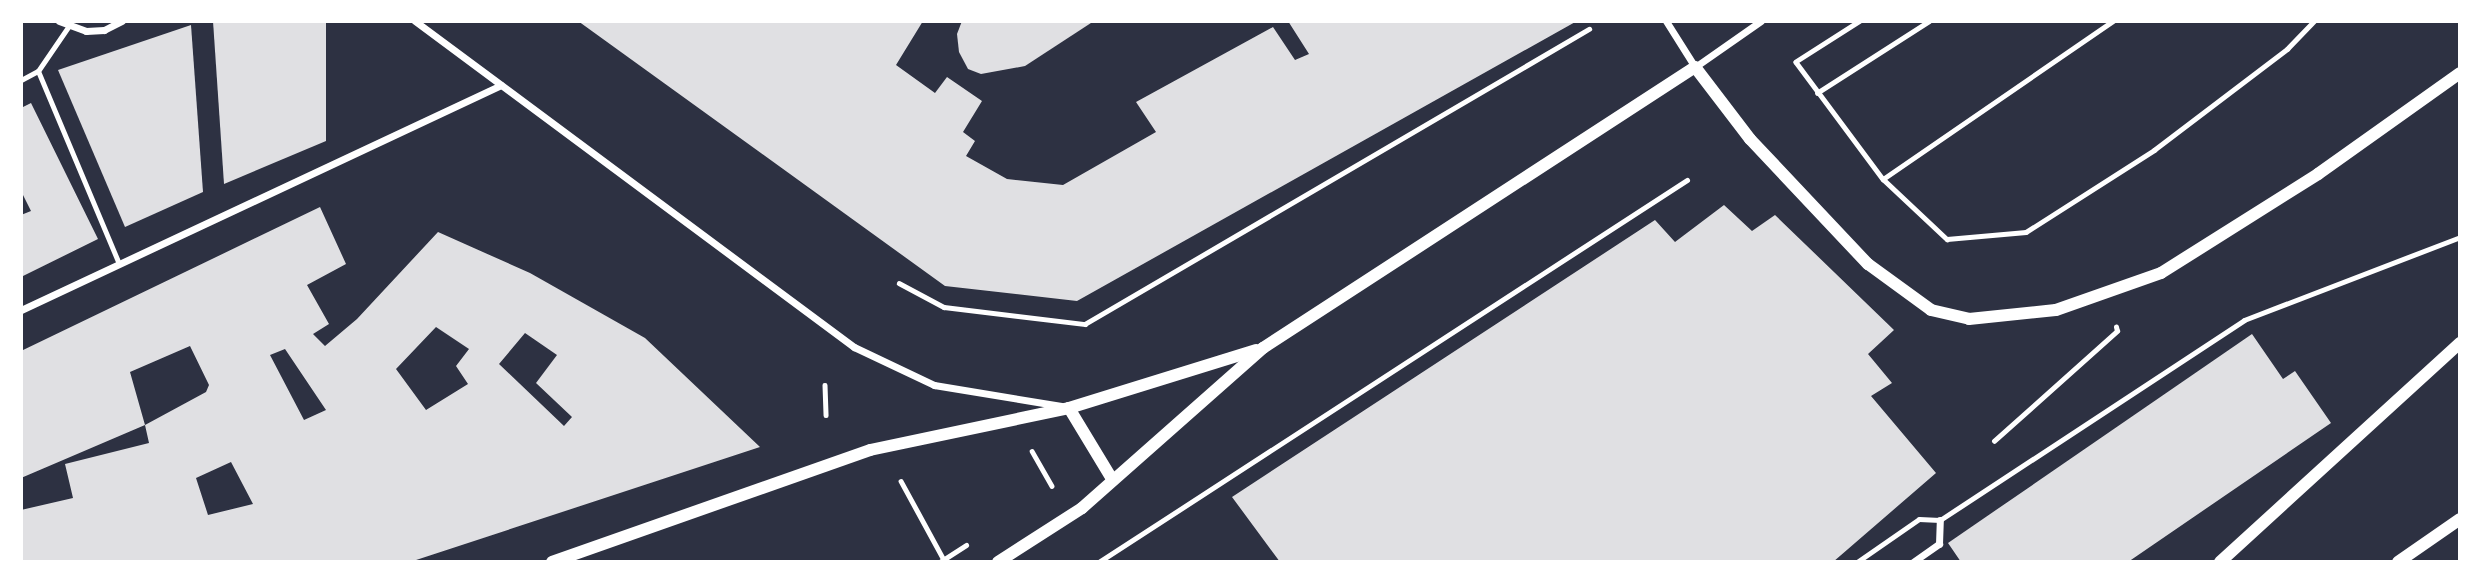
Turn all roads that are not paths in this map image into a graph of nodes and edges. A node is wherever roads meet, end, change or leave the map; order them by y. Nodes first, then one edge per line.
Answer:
1 (59, 21) edge
2 (122, 21) edge
3 (415, 21) edge
4 (1666, 21) edge
5 (1761, 21) edge
6 (68, 27) junction
7 (1695, 67) junction
8 (38, 71) junction
9 (2460, 72) edge
10 (21, 80) edge
11 (501, 85) junction
12 (2460, 237) edge
13 (119, 264) junction
14 (21, 310) edge
15 (2460, 343) edge
16 (1263, 348) junction
17 (1069, 408) junction
18 (1112, 480) junction
19 (2460, 519) edge
20 (1940, 520) junction
21 (552, 562) edge
22 (998, 562) edge
23 (1857, 562) edge
24 (1913, 562) edge
25 (2220, 562) edge
26 (2398, 562) edge

1 - 6 street
2 - 6 street
3 - 11 street
4 - 7 street
5 - 7 street
6 - 8 lane
7 - 9 street
7 - 16 street
8 - 10 lane
8 - 13 lane
11 - 13 street
11 - 17 street
12 - 20 lane
13 - 14 street
15 - 25 street
16 - 17 street
16 - 18 street
17 - 18 street
17 - 21 street
18 - 22 street
19 - 26 street
20 - 23 lane
20 - 24 street

